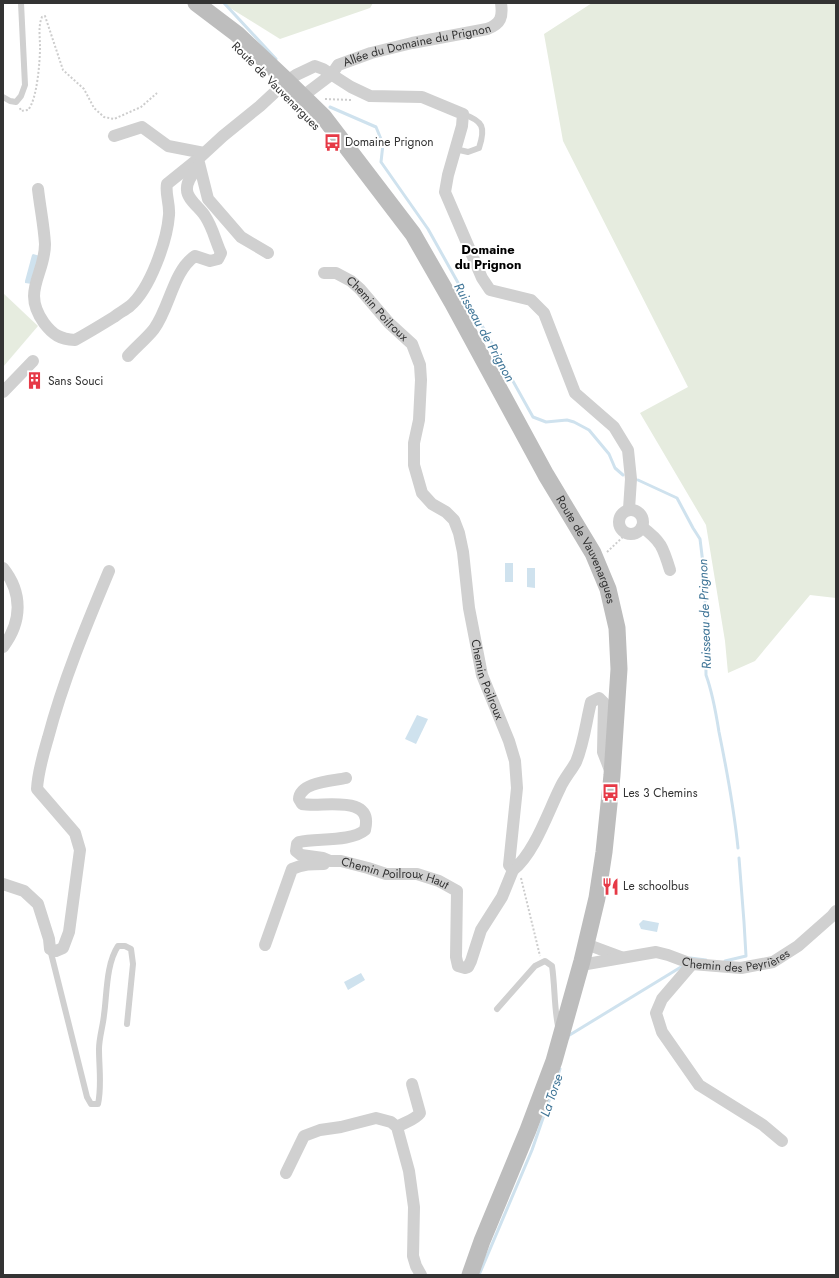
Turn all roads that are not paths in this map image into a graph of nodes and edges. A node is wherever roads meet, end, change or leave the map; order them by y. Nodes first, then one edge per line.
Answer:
1 (21, 3) edge
2 (196, 3) edge
3 (501, 3) edge
4 (332, 74) junction
5 (287, 81) junction
6 (306, 93) junction
7 (3, 97) edge
8 (463, 114) junction
9 (114, 136) dead end
10 (455, 149) junction
11 (200, 159) junction
12 (376, 186) junction
13 (38, 189) dead end
14 (268, 253) dead end
15 (324, 273) dead end
16 (128, 356) dead end
17 (33, 361) dead end
18 (3, 392) edge
19 (629, 509) junction
20 (642, 527) junction
21 (3, 568) edge
22 (670, 570) dead end
23 (108, 571) dead end
24 (3, 647) edge
25 (612, 775) junction
26 (346, 778) dead end
27 (330, 861) junction
28 (516, 868) junction
29 (3, 884) edge
30 (836, 911) edge
31 (586, 944) junction
32 (265, 945) dead end
33 (50, 949) junction
34 (622, 958) junction
35 (582, 963) junction
36 (692, 964) junction
37 (496, 1009) dead end
38 (127, 1024) dead end
39 (561, 1037) junction
40 (412, 1084) dead end
41 (397, 1126) junction
42 (782, 1141) dead end
43 (286, 1173) dead end
44 (482, 1241) junction
45 (421, 1275) edge
46 (463, 1275) edge
47 (470, 1275) edge

1 - 7 lane
2 - 5 main road, Route de Vauvenargues
3 - 4 street, Allée du Domaine du Prignon
4 - 5 street
4 - 6 street
4 - 8 street, Allée du Domaine du Prignon
5 - 6 main road, Route de Vauvenargues
5 - 11 street
5 - 12 main road, Route de Vauvenargues
6 - 12 main road, Route de Vauvenargues
8 - 10 street
8 - 10 lane
9 - 11 street
10 - 19 street
11 - 13 street
11 - 14 street
11 - 16 street
12 - 25 main road, Route de Vauvenargues
15 - 28 street, Chemin Poilroux
17 - 18 street
19 - 20 street
19 - 20 street
20 - 22 street
21 - 24 street
23 - 33 street
25 - 28 street
25 - 31 main road, Route de Vauvenargues
26 - 27 street, Chemin Poilroux Haut
27 - 28 street, Chemin Poilroux Haut
27 - 32 street, Chemin Poilroux Haut
29 - 33 street
30 - 36 street, Chemin des Peyrières
31 - 34 street
31 - 35 main road, Route de Vauvenargues
33 - 38 lane
34 - 35 street, Chemin des Peyrières
34 - 36 street, Chemin des Peyrières
35 - 39 main road, Route de Vauvenargues
36 - 42 street
37 - 39 lane
39 - 44 main road, Route de Vauvenargues
40 - 41 street
41 - 43 street
41 - 45 street
44 - 46 main road
44 - 47 main road

